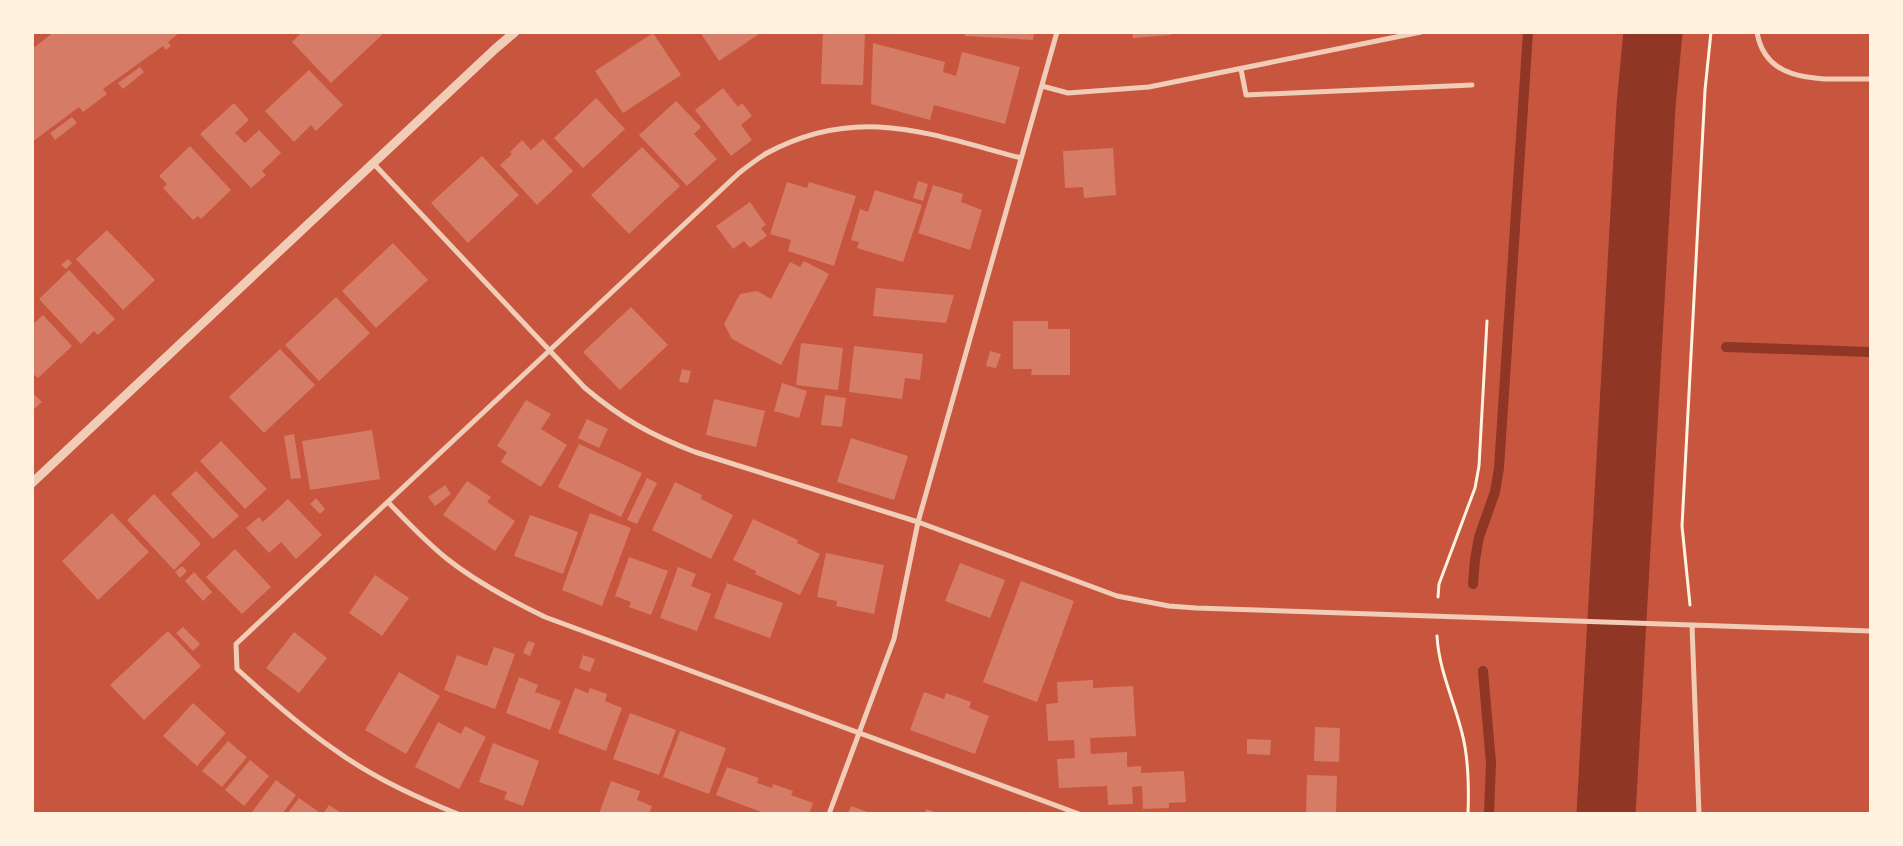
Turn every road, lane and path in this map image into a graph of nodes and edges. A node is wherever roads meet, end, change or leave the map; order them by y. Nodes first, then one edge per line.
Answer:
1 (515, 32) edge
2 (1057, 32) edge
3 (1421, 32) edge
4 (1711, 32) edge
5 (1757, 32) edge
6 (1241, 69) junction
7 (1870, 78) edge
8 (1472, 85) dead end
9 (1042, 86) junction
10 (1021, 158) junction
11 (372, 163) junction
12 (1487, 321) dead end
13 (549, 350) junction
14 (32, 483) edge
15 (388, 502) junction
16 (918, 522) junction
17 (1437, 616) junction
18 (1692, 625) junction
19 (1870, 631) edge
20 (859, 733) junction
21 (458, 814) edge
22 (830, 814) edge
23 (1079, 814) edge
24 (1468, 814) edge
25 (1699, 814) edge

1 - 11 street
2 - 9 street
3 - 6 street
4 - 18 path
5 - 7 street
6 - 8 street
6 - 9 street
9 - 10 street
10 - 13 street
10 - 16 street
11 - 13 street
11 - 14 street
12 - 17 path
13 - 15 street
13 - 16 street
15 - 20 street
15 - 21 street
16 - 17 street
16 - 20 street
17 - 18 street
17 - 24 path
18 - 19 street
18 - 25 street
20 - 22 street
20 - 23 street

